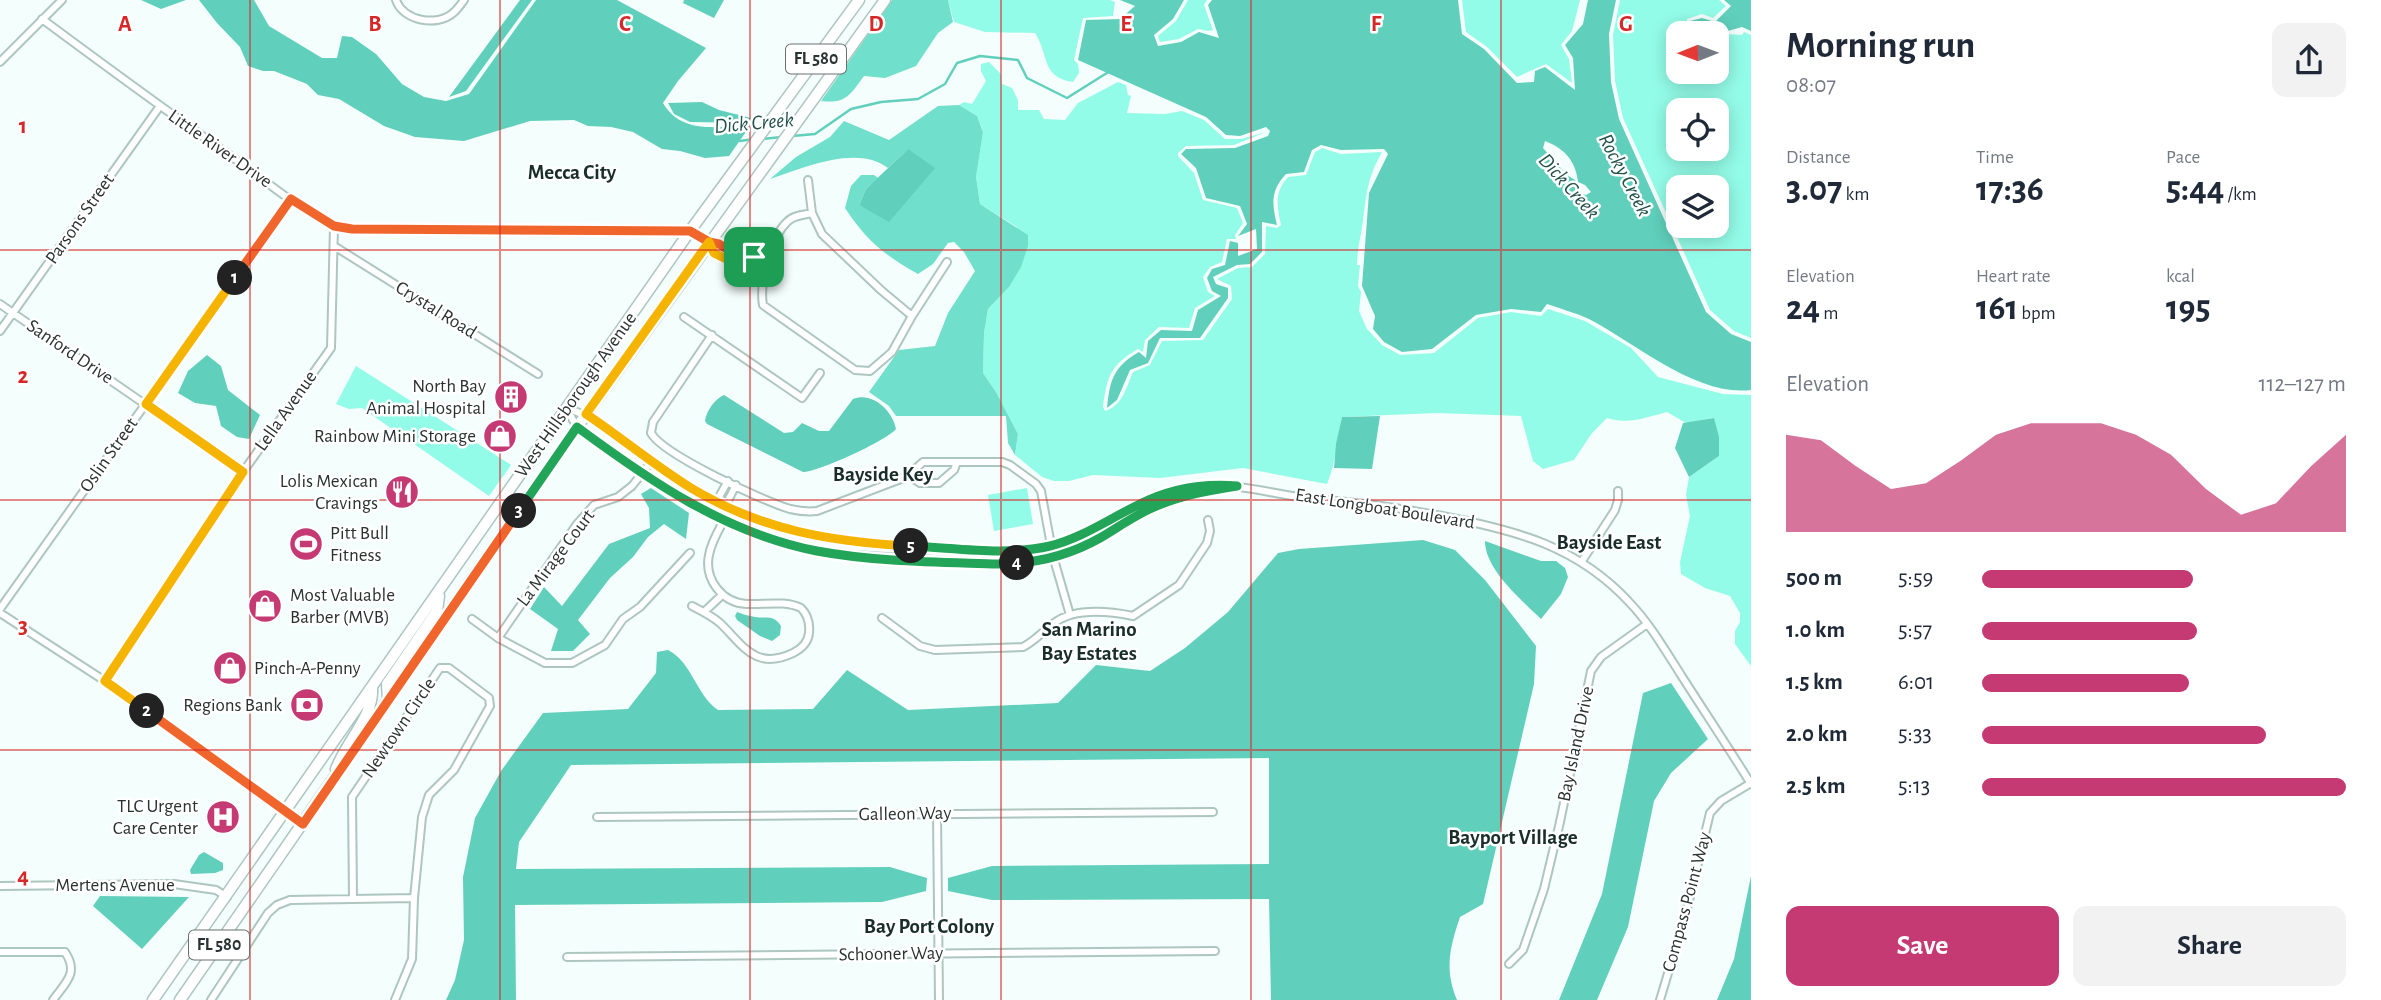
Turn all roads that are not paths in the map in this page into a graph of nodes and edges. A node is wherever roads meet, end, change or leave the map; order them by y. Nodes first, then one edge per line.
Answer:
1 (62, 0) edge
2 (396, 0) edge
3 (464, 0) edge
4 (859, 0) edge
5 (885, 0) edge
6 (42, 19) junction
7 (0, 62) edge
8 (160, 106) junction
9 (808, 180) dead end
10 (291, 199) junction
11 (812, 213) junction
12 (334, 226) junction
13 (690, 231) junction
14 (709, 242) junction
15 (334, 246) junction
16 (752, 256) junction
17 (947, 262) dead end
18 (747, 268) junction
19 (766, 270) junction
20 (0, 304) edge
21 (13, 313) junction
22 (912, 316) junction
23 (684, 317) dead end
24 (0, 331) edge
25 (712, 335) junction
26 (820, 373) dead end
27 (538, 374) dead end
28 (146, 404) junction
29 (566, 408) junction
30 (586, 414) junction
31 (577, 427) junction
32 (652, 461) junction
33 (957, 462) junction
34 (243, 472) junction
35 (642, 475) junction
36 (908, 475) junction
37 (728, 481) junction
38 (736, 485) junction
39 (1237, 486) junction
40 (1618, 491) dead end
41 (716, 502) junction
42 (725, 506) junction
43 (710, 513) junction
44 (722, 519) junction
45 (1208, 520) dead end
46 (1051, 545) junction
47 (690, 553) dead end
48 (1053, 556) junction
49 (1582, 561) junction
50 (439, 592) junction
51 (722, 595) junction
52 (692, 606) dead end
53 (0, 611) edge
54 (704, 612) junction
55 (1070, 615) junction
56 (882, 618) dead end
57 (472, 619) dead end
58 (1647, 624) junction
59 (498, 638) junction
60 (105, 681) junction
61 (372, 689) junction
62 (388, 700) junction
63 (332, 783) junction
64 (1751, 783) edge
65 (286, 812) junction
66 (1213, 812) dead end
67 (937, 814) junction
68 (597, 817) dead end
69 (303, 824) junction
70 (0, 886) edge
71 (227, 897) junction
72 (414, 898) junction
73 (353, 899) junction
74 (1215, 951) dead end
75 (0, 952) edge
76 (938, 953) junction
77 (567, 957) dead end
78 (1509, 964) dead end
79 (53, 1000) edge
80 (153, 1000) edge
81 (180, 1000) edge
82 (211, 1000) edge
83 (395, 1000) edge
84 (939, 1000) edge
85 (1660, 1000) edge

1 - 6 street
2 - 3 street
4 - 13 main road, West Hillsborough Avenue / FL 580
5 - 14 main road, West Hillsborough Avenue / FL 580
6 - 7 street
6 - 8 street, Little River Drive
8 - 10 street, Little River Drive
8 - 21 street, Parsons Street
9 - 11 street
10 - 12 street, Little River Drive
10 - 28 street, Oslin Street
11 - 19 street
11 - 22 street
12 - 13 street, Little River Drive
12 - 15 street, Lella Avenue
13 - 14 street, Little River Drive
13 - 29 main road, West Hillsborough Avenue / FL 580
14 - 16 street
14 - 18 street
14 - 30 main road, West Hillsborough Avenue / FL 580
15 - 27 street, Crystal Road
15 - 34 street, Lella Avenue
16 - 18 street
16 - 19 street
17 - 22 street
18 - 19 street
19 - 22 street
20 - 21 street, Sanford Drive
21 - 24 street, Parsons Street
21 - 28 street, Sanford Drive
23 - 25 street
25 - 26 street
25 - 37 street
28 - 34 street, Sanford Drive
28 - 53 street, Oslin Street
29 - 30 street, East Longboat Boulevard
29 - 31 street, East Longboat Boulevard
29 - 50 main road, West Hillsborough Avenue / FL 580
30 - 31 main road, West Hillsborough Avenue / FL 580
30 - 32 street, East Longboat Boulevard
31 - 35 street, East Longboat Boulevard
31 - 62 main road, West Hillsborough Avenue / FL 580
32 - 35 street, La Mirage Court
32 - 41 street, East Longboat Boulevard
33 - 36 street
33 - 36 street
33 - 46 street
34 - 60 street, Lella Avenue
35 - 43 street, East Longboat Boulevard
35 - 59 street, La Mirage Court
36 - 38 street
37 - 38 street
37 - 41 street
38 - 42 street
39 - 46 street, East Longboat Boulevard
39 - 48 street, East Longboat Boulevard
39 - 49 street, East Longboat Boulevard
40 - 49 street
41 - 42 street, East Longboat Boulevard
41 - 43 street
42 - 44 street
42 - 46 street, East Longboat Boulevard
43 - 44 street, East Longboat Boulevard
44 - 48 street, East Longboat Boulevard
44 - 51 street
45 - 55 street
46 - 48 street
47 - 59 street
48 - 55 street
49 - 58 street, East Longboat Boulevard
50 - 61 main road, West Hillsborough Avenue / FL 580
50 - 62 main road
51 - 54 street
51 - 54 street
52 - 54 street
53 - 60 street
55 - 56 street
57 - 59 street
58 - 64 street, East Longboat Boulevard
58 - 78 street, Bay Island Drive
60 - 65 street
61 - 63 main road
61 - 65 main road, West Hillsborough Avenue / FL 580
62 - 63 main road, West Hillsborough Avenue / FL 580
63 - 69 main road, West Hillsborough Avenue / FL 580
64 - 85 street, Compass Point Way
65 - 69 street
65 - 71 main road, West Hillsborough Avenue / FL 580
66 - 67 street, Galleon Way
67 - 68 street, Galleon Way
67 - 76 street
69 - 81 main road, West Hillsborough Avenue / FL 580
70 - 71 street, Mertens Avenue
71 - 80 main road, West Hillsborough Avenue / FL 580
72 - 73 street
72 - 73 street, Newtown Circle
72 - 83 street, Newtown Circle
73 - 82 street
74 - 76 street, Schooner Way
75 - 79 street
76 - 77 street, Schooner Way
76 - 84 street

